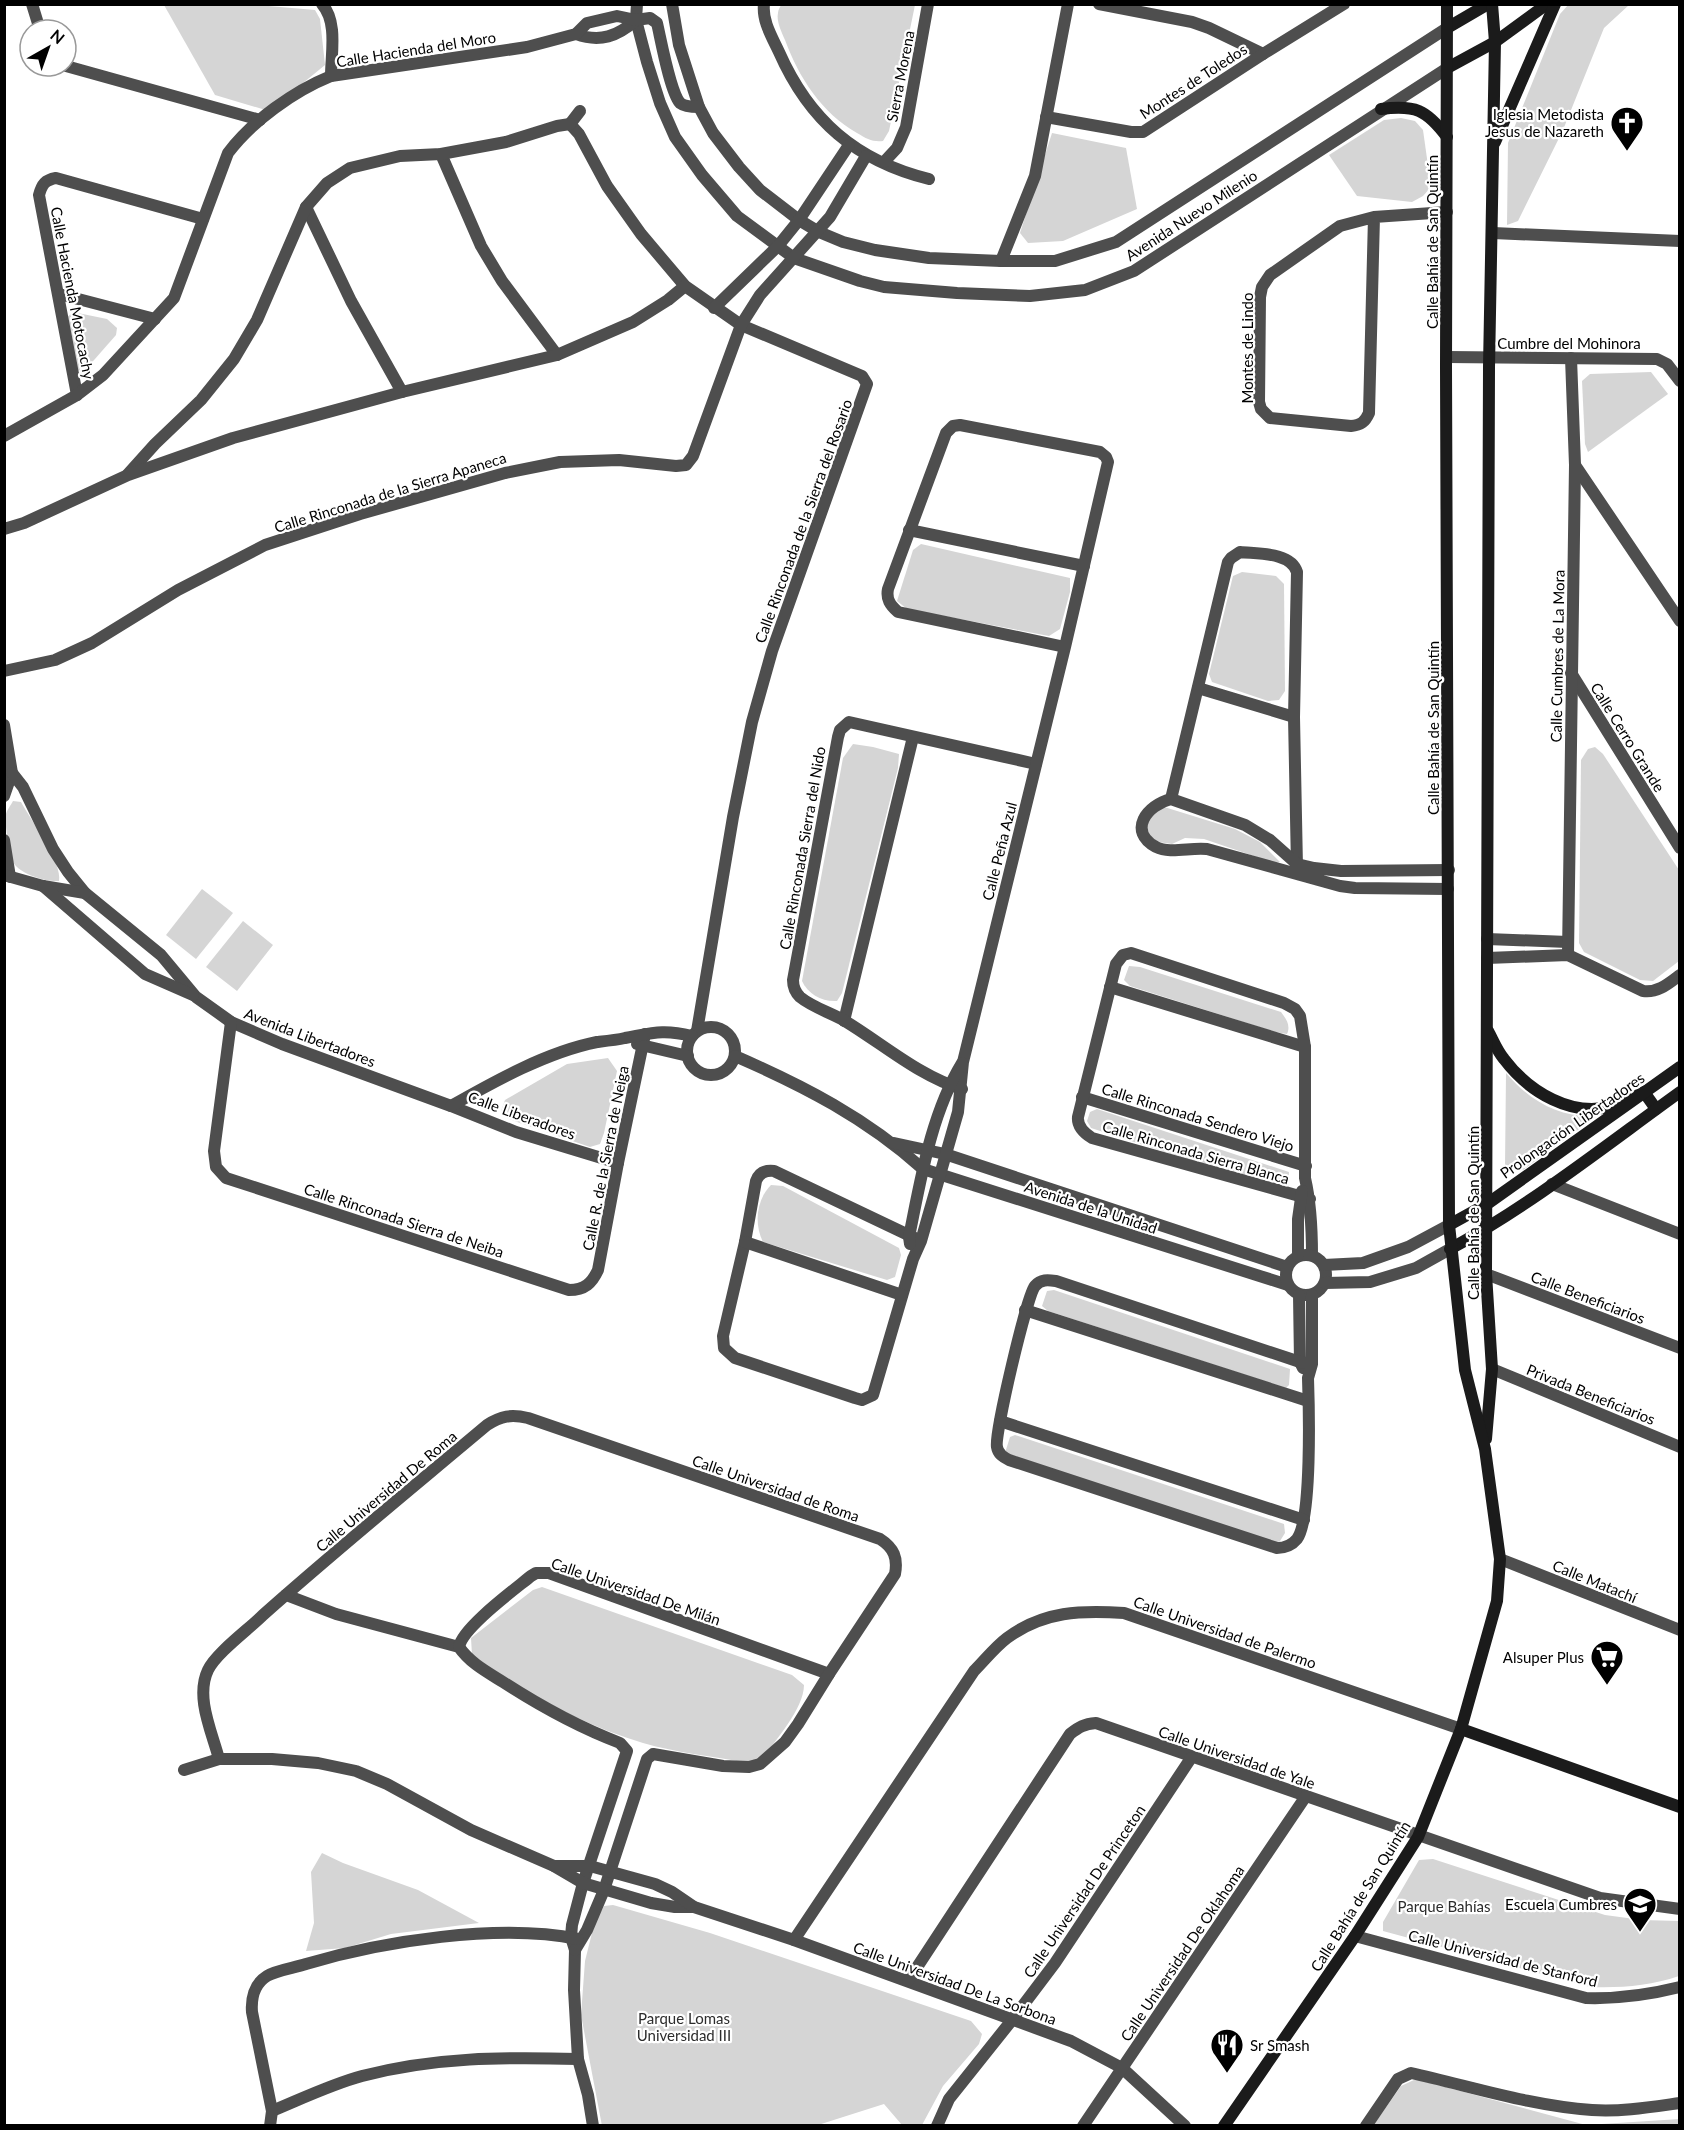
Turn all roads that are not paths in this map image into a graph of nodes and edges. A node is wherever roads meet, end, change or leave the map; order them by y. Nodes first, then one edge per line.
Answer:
1 (322, 4) edge
2 (637, 4) edge
3 (672, 4) edge
4 (764, 4) edge
5 (928, 4) edge
6 (1068, 4) edge
7 (1099, 4) edge
8 (1344, 4) edge
9 (1447, 4) edge
10 (1490, 4) edge
11 (1547, 4) edge
12 (1555, 4) edge
13 (636, 20) junction
14 (1447, 28) junction
15 (1496, 42) junction
16 (1263, 54) junction
17 (1449, 66) junction
18 (78, 69) edge
19 (331, 76) junction
20 (699, 107) junction
21 (1381, 109) junction
22 (580, 111) dead end
23 (1046, 117) junction
24 (260, 120) junction
25 (570, 124) junction
26 (1447, 137) junction
27 (849, 146) junction
28 (1492, 149) junction
29 (441, 154) junction
30 (866, 156) junction
31 (884, 162) junction
32 (928, 179) dead end
33 (306, 207) junction
34 (1447, 212) junction
35 (1374, 217) junction
36 (203, 219) junction
37 (799, 220) junction
38 (819, 232) junction
39 (1493, 232) junction
40 (1680, 241) edge
41 (777, 246) junction
42 (794, 258) junction
43 (1001, 261) junction
44 (686, 286) junction
45 (59, 294) junction
46 (714, 308) junction
47 (155, 319) junction
48 (741, 325) junction
49 (557, 355) junction
50 (1447, 357) junction
51 (1489, 358) junction
52 (1571, 358) junction
53 (1680, 381) edge
54 (402, 392) junction
55 (77, 395) junction
56 (4, 436) edge
57 (1575, 465) junction
58 (128, 475) junction
59 (4, 529) edge
60 (909, 530) junction
61 (1084, 566) junction
62 (1680, 621) edge
63 (1065, 647) junction
64 (4, 671) edge
65 (1571, 673) junction
66 (1198, 687) junction
67 (1294, 717) junction
68 (4, 725) edge
69 (913, 737) junction
70 (1036, 764) junction
71 (12, 773) junction
72 (4, 796) edge
73 (1171, 799) junction
74 (4, 840) edge
75 (1680, 848) edge
76 (1297, 869) junction
77 (1449, 870) junction
78 (7, 876) edge
79 (43, 886) junction
80 (1448, 889) junction
81 (86, 893) junction
82 (1487, 939) junction
83 (1568, 948) junction
84 (1487, 958) junction
85 (1680, 975) edge
86 (1110, 987) junction
87 (196, 997) junction
88 (844, 1021) junction
89 (231, 1022) junction
90 (1488, 1030) junction
91 (695, 1033) junction
92 (644, 1040) junction
93 (1305, 1047) junction
94 (688, 1056) junction
95 (735, 1056) junction
96 (963, 1062) junction
97 (1680, 1067) edge
98 (949, 1085) junction
99 (962, 1089) junction
100 (1644, 1092) junction
101 (1680, 1092) edge
102 (1082, 1097) junction
103 (451, 1106) junction
104 (1656, 1109) junction
105 (894, 1143) junction
106 (929, 1149) junction
107 (945, 1154) junction
108 (618, 1163) junction
109 (923, 1169) junction
110 (1305, 1172) junction
111 (939, 1175) junction
112 (1024, 1180) junction
113 (1552, 1184) junction
114 (1305, 1199) junction
115 (1019, 1200) junction
116 (1487, 1204) junction
117 (1449, 1225) junction
118 (1486, 1229) junction
119 (1680, 1234) edge
120 (915, 1239) junction
121 (745, 1242) junction
122 (1450, 1249) junction
123 (1312, 1255) junction
124 (1298, 1256) junction
125 (1323, 1264) junction
126 (1287, 1267) junction
127 (1486, 1274) junction
128 (1325, 1283) junction
129 (588, 1285) joint
130 (1288, 1285) junction
131 (902, 1295) junction
132 (1306, 1295) junction
133 (1025, 1310) junction
134 (1680, 1348) edge
135 (1306, 1363) junction
136 (1491, 1369) junction
137 (1308, 1401) junction
138 (509, 1415) joint
139 (1000, 1421) junction
140 (1680, 1447) edge
141 (1485, 1449) junction
142 (1304, 1520) junction
143 (1500, 1559) junction
144 (286, 1595) junction
145 (1680, 1630) edge
146 (459, 1647) junction
147 (829, 1674) junction
148 (1461, 1729) junction
149 (1191, 1758) junction
150 (219, 1759) junction
151 (184, 1770) dead end
152 (1306, 1796) junction
153 (1680, 1807) edge
154 (1418, 1837) junction
155 (554, 1866) junction
156 (590, 1866) junction
157 (609, 1870) junction
158 (583, 1883) junction
159 (603, 1890) junction
160 (694, 1906) junction
161 (1680, 1909) edge
162 (1355, 1936) junction
163 (794, 1940) junction
164 (576, 1942) junction
165 (908, 1981) junction
166 (1680, 1987) edge
167 (1012, 2020) junction
168 (578, 2059) junction
169 (1122, 2068) junction
170 (1680, 2103) edge
171 (272, 2111) junction
172 (270, 2126) edge
173 (593, 2126) edge
174 (937, 2126) edge
175 (1083, 2126) edge
176 (1185, 2126) edge
177 (1224, 2126) edge
178 (1366, 2126) edge

1 - 19 street
2 - 13 street, Avenida Nuevo Milenio
3 - 20 street, Avenida Nuevo Milenio
4 - 27 street
5 - 31 street, Sierra Morena
6 - 23 street
7 - 16 street
8 - 16 street, Montes de Toledos
9 - 14 street, Calle Bahía de San Quintín
10 - 14 street, Avenida Nuevo Milenio
10 - 15 street, Calle Bahía de San Quintín
11 - 15 street, Avenida Nuevo Milenio
12 - 28 street
13 - 19 street, Calle Hacienda del Moro
13 - 20 street, Calle Hacienda del Moro
13 - 41 street, Avenida Nuevo Milenio
14 - 17 street, Calle Bahía de San Quintín
14 - 43 street, Avenida Nuevo Milenio
15 - 17 street, Avenida Nuevo Milenio
15 - 28 street, Calle Bahía de San Quintín
16 - 23 street, Montes de Toledos
17 - 21 street, Avenida Nuevo Milenio
17 - 26 street, Calle Bahía de San Quintín
18 - 24 street
19 - 24 street, Calle Hacienda del Moro
20 - 37 street, Avenida Nuevo Milenio
21 - 26 street
21 - 42 street, Avenida Nuevo Milenio
22 - 25 street
23 - 43 street
24 - 36 street, Calle Hacienda del Moro
25 - 29 street
25 - 44 street, Calle Rinconada de la Sierra del Rosario
26 - 34 street, Calle Bahía de San Quintín
27 - 30 street
27 - 37 street
28 - 39 street, Calle Bahía de San Quintín
29 - 33 street
29 - 49 street
30 - 31 street
30 - 38 street
31 - 32 street
33 - 54 street
33 - 58 street
34 - 35 street, Montes de Lindo
34 - 50 street, Calle Bahía de San Quintín
35 - 35 street, Montes de Lindo
36 - 45 street, Calle Hacienda Motocachy
36 - 47 street, Calle Hacienda del Moro
37 - 38 street, Avenida Nuevo Milenio
37 - 41 street
38 - 42 street, Calle Rinconada de la Sierra Apaneca
38 - 43 street, Avenida Nuevo Milenio
39 - 40 street
39 - 51 street, Calle Bahía de San Quintín
41 - 42 street, Avenida Nuevo Milenio
41 - 46 street
42 - 48 street, Calle Rinconada de la Sierra Apaneca
44 - 46 street, Calle Rinconada de la Sierra del Rosario
44 - 49 street
45 - 47 street
45 - 55 street, Calle Hacienda Motocachy
46 - 48 street, Calle Rinconada de la Sierra del Rosario
47 - 55 street, Calle Hacienda del Moro
48 - 64 street, Calle Rinconada de la Sierra Apaneca
48 - 91 street, Calle Rinconada de la Sierra del Rosario
49 - 54 street
50 - 51 street, Cumbre del Mohinora
50 - 77 street, Calle Bahía de San Quintín
51 - 52 street, Cumbre del Mohinora
51 - 82 street, Calle Bahía de San Quintín
52 - 53 street, Cumbre del Mohinora
52 - 57 street, Calle Cumbres de La Mora
54 - 58 street
55 - 56 street, Calle Hacienda del Moro
57 - 62 street
57 - 65 street, Calle Cumbres de La Mora
58 - 59 street
60 - 61 street
60 - 61 street, Calle Peña Azul
60 - 63 street, Calle Peña Azul
61 - 63 street, Calle Peña Azul
63 - 70 street, Calle Peña Azul
65 - 75 street, Calle Cerro Grande
65 - 83 street, Calle Cumbres de La Mora
66 - 67 street
66 - 67 street
66 - 73 street
67 - 76 street
68 - 71 street
69 - 70 street, Calle Rinconada Sierra del Nido
69 - 88 street
69 - 88 street, Calle Rinconada Sierra del Nido
70 - 96 street, Calle Peña Azul
71 - 72 street
71 - 81 street, Avenida Libertadores
73 - 76 street
73 - 76 street
74 - 78 street
76 - 77 street
76 - 80 street
77 - 80 street, Calle Bahía de San Quintín
78 - 79 street
79 - 81 street
79 - 87 street
80 - 117 street, Calle Bahía de San Quintín
81 - 87 street, Avenida Libertadores
82 - 83 street
82 - 84 street, Calle Bahía de San Quintín
83 - 84 street
83 - 85 street
84 - 90 street, Calle Bahía de San Quintín
86 - 93 street
86 - 93 street, Calle Rinconada Sierra Blanca
86 - 102 street, Calle Rinconada Sierra Blanca
87 - 89 street, Avenida Libertadores
88 - 98 street, Calle Rinconada Sierra del Nido
89 - 103 street, Avenida Libertadores
89 - 129 street, Calle Rinconada Sierra de Neiba
90 - 100 street
90 - 116 street, Calle Bahía de San Quintín
91 - 92 street
91 - 94 street
91 - 95 street
92 - 94 street
92 - 103 street
92 - 108 street, Calle R. de la Sierra de Neiga
93 - 110 street, Calle Rinconada Sierra Blanca
94 - 95 street
95 - 105 street, Avenida de la Unidad
96 - 98 street
96 - 99 street
97 - 100 street, Prolongación Libertadores
98 - 99 street, Calle Rinconada Sierra del Nido
98 - 106 street
99 - 107 street
100 - 104 street
100 - 116 street, Prolongación Libertadores
101 - 104 street
102 - 110 street, Calle Rinconada Sendero Viejo
102 - 114 street, Calle Rinconada Sierra Blanca
103 - 108 street, Calle Liberadores
104 - 113 street
105 - 106 street, Avenida de la Unidad
105 - 109 street, Avenida de la Unidad
106 - 107 street, Avenida de la Unidad
106 - 109 street
107 - 111 street
107 - 112 street, Avenida de la Unidad
108 - 129 street, Calle R. de la Sierra de Neiga
109 - 111 street, Avenida de la Unidad
109 - 120 street
110 - 114 street, Calle Rinconada Sierra Blanca
111 - 115 street, Avenida de la Unidad
111 - 120 street
112 - 115 street
112 - 126 street, Avenida de la Unidad
113 - 118 street
113 - 119 street
114 - 123 street, Calle Rinconada Sierra Blanca
114 - 124 street, Calle Rinconada Sierra Blanca
115 - 130 street, Avenida de la Unidad
116 - 117 street, Prolongación Libertadores
116 - 118 street, Calle Bahía de San Quintín
117 - 122 street, Calle Bahía de San Quintín
117 - 125 street
118 - 122 street
118 - 127 street, Calle Bahía de San Quintín
120 - 121 street
120 - 131 street
121 - 131 street
121 - 131 street
122 - 128 street
122 - 141 street, Calle Bahía de San Quintín
123 - 124 street
123 - 125 street
124 - 126 street
125 - 128 street
126 - 130 street
127 - 134 street, Calle Beneficiarios
127 - 136 street, Calle Bahía de San Quintín
128 - 132 street
130 - 132 street
132 - 135 street
133 - 135 street
133 - 137 street
133 - 139 street
135 - 137 street
136 - 140 street, Privada Beneficiarios
136 - 141 street, Calle Bahía de San Quintín
137 - 142 street
138 - 144 street, Calle Universidad De Roma
138 - 147 street, Calle Universidad de Roma
139 - 142 street
139 - 142 street
141 - 143 street, Calle Bahía de San Quintín
143 - 145 street, Calle Matachí
143 - 148 street, Calle Bahía de San Quintín
144 - 146 street
144 - 150 street, Calle Universidad De Roma
146 - 147 street, Calle Universidad De Milán
146 - 156 street
147 - 157 street
148 - 153 street, Calle Universidad de Palermo
148 - 154 street, Calle Bahía de San Quintín
148 - 163 street, Calle Universidad de Palermo
149 - 152 street, Calle Universidad de Yale
149 - 165 street, Calle Universidad de Yale
149 - 167 street, Calle Universidad De Princeton
150 - 151 street, Calle Universidad De La Sorbona
150 - 155 street, Calle Universidad De La Sorbona
152 - 154 street, Calle Universidad de Yale
152 - 169 street, Calle Universidad De Oklahoma
154 - 161 street, Calle Universidad de Yale
154 - 162 street, Calle Bahía de San Quintín
155 - 156 street, Calle Universidad De La Sorbona
155 - 158 street, Calle Universidad De La Sorbona
156 - 157 street, Calle Universidad De La Sorbona
156 - 158 street
157 - 159 street
157 - 160 street, Calle Universidad De La Sorbona
158 - 159 street, Calle Universidad De La Sorbona
158 - 164 street
159 - 160 street, Calle Universidad De La Sorbona
159 - 164 street
160 - 163 street, Calle Universidad De La Sorbona
162 - 166 street, Calle Universidad de Stanford
162 - 177 street, Calle Bahía de San Quintín
163 - 165 street, Calle Universidad De La Sorbona
164 - 168 street
164 - 171 street
165 - 167 street, Calle Universidad De La Sorbona
167 - 169 street, Calle Universidad De La Sorbona
167 - 174 street, Calle Universidad De Princeton
168 - 171 street
168 - 173 street
169 - 175 street, Calle Universidad De Oklahoma
169 - 176 street, Calle Universidad De La Sorbona
170 - 178 street
171 - 172 street

